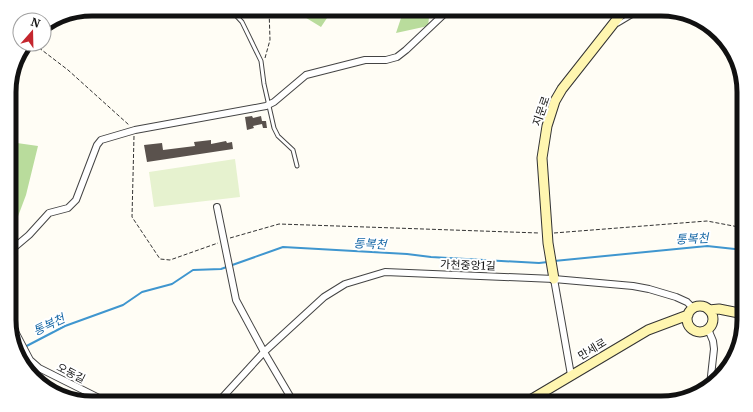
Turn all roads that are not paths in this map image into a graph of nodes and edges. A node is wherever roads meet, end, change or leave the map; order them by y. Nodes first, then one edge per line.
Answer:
1 (236, 16) edge
2 (443, 16) edge
3 (619, 16) edge
4 (631, 16) edge
5 (609, 29) junction
6 (268, 105) junction
7 (297, 166) dead end
8 (217, 207) dead end
9 (16, 245) edge
10 (554, 278) junction
11 (737, 313) edge
12 (711, 314) junction
13 (690, 315) junction
14 (708, 329) junction
15 (17, 335) edge
16 (264, 352) junction
17 (29, 358) junction
18 (32, 366) edge
19 (571, 375) junction
20 (711, 377) edge
21 (95, 396) edge
22 (224, 396) edge
23 (290, 396) edge
24 (536, 396) edge

1 - 6 lane
2 - 6 street
3 - 5 main road, 지문로
4 - 5 lane
5 - 10 main road, 지문로
6 - 7 lane
6 - 9 street
8 - 16 street
10 - 13 street, 가천중앙1길
10 - 16 street, 가천중앙1길
10 - 19 street
11 - 12 main road
12 - 13 main road
12 - 14 main road
13 - 14 main road
13 - 19 main road, 만세로
14 - 20 street
15 - 17 street
16 - 22 street, 가천중앙1길
16 - 23 street
17 - 18 street
17 - 21 street, 오동길
19 - 24 main road, 만세로

